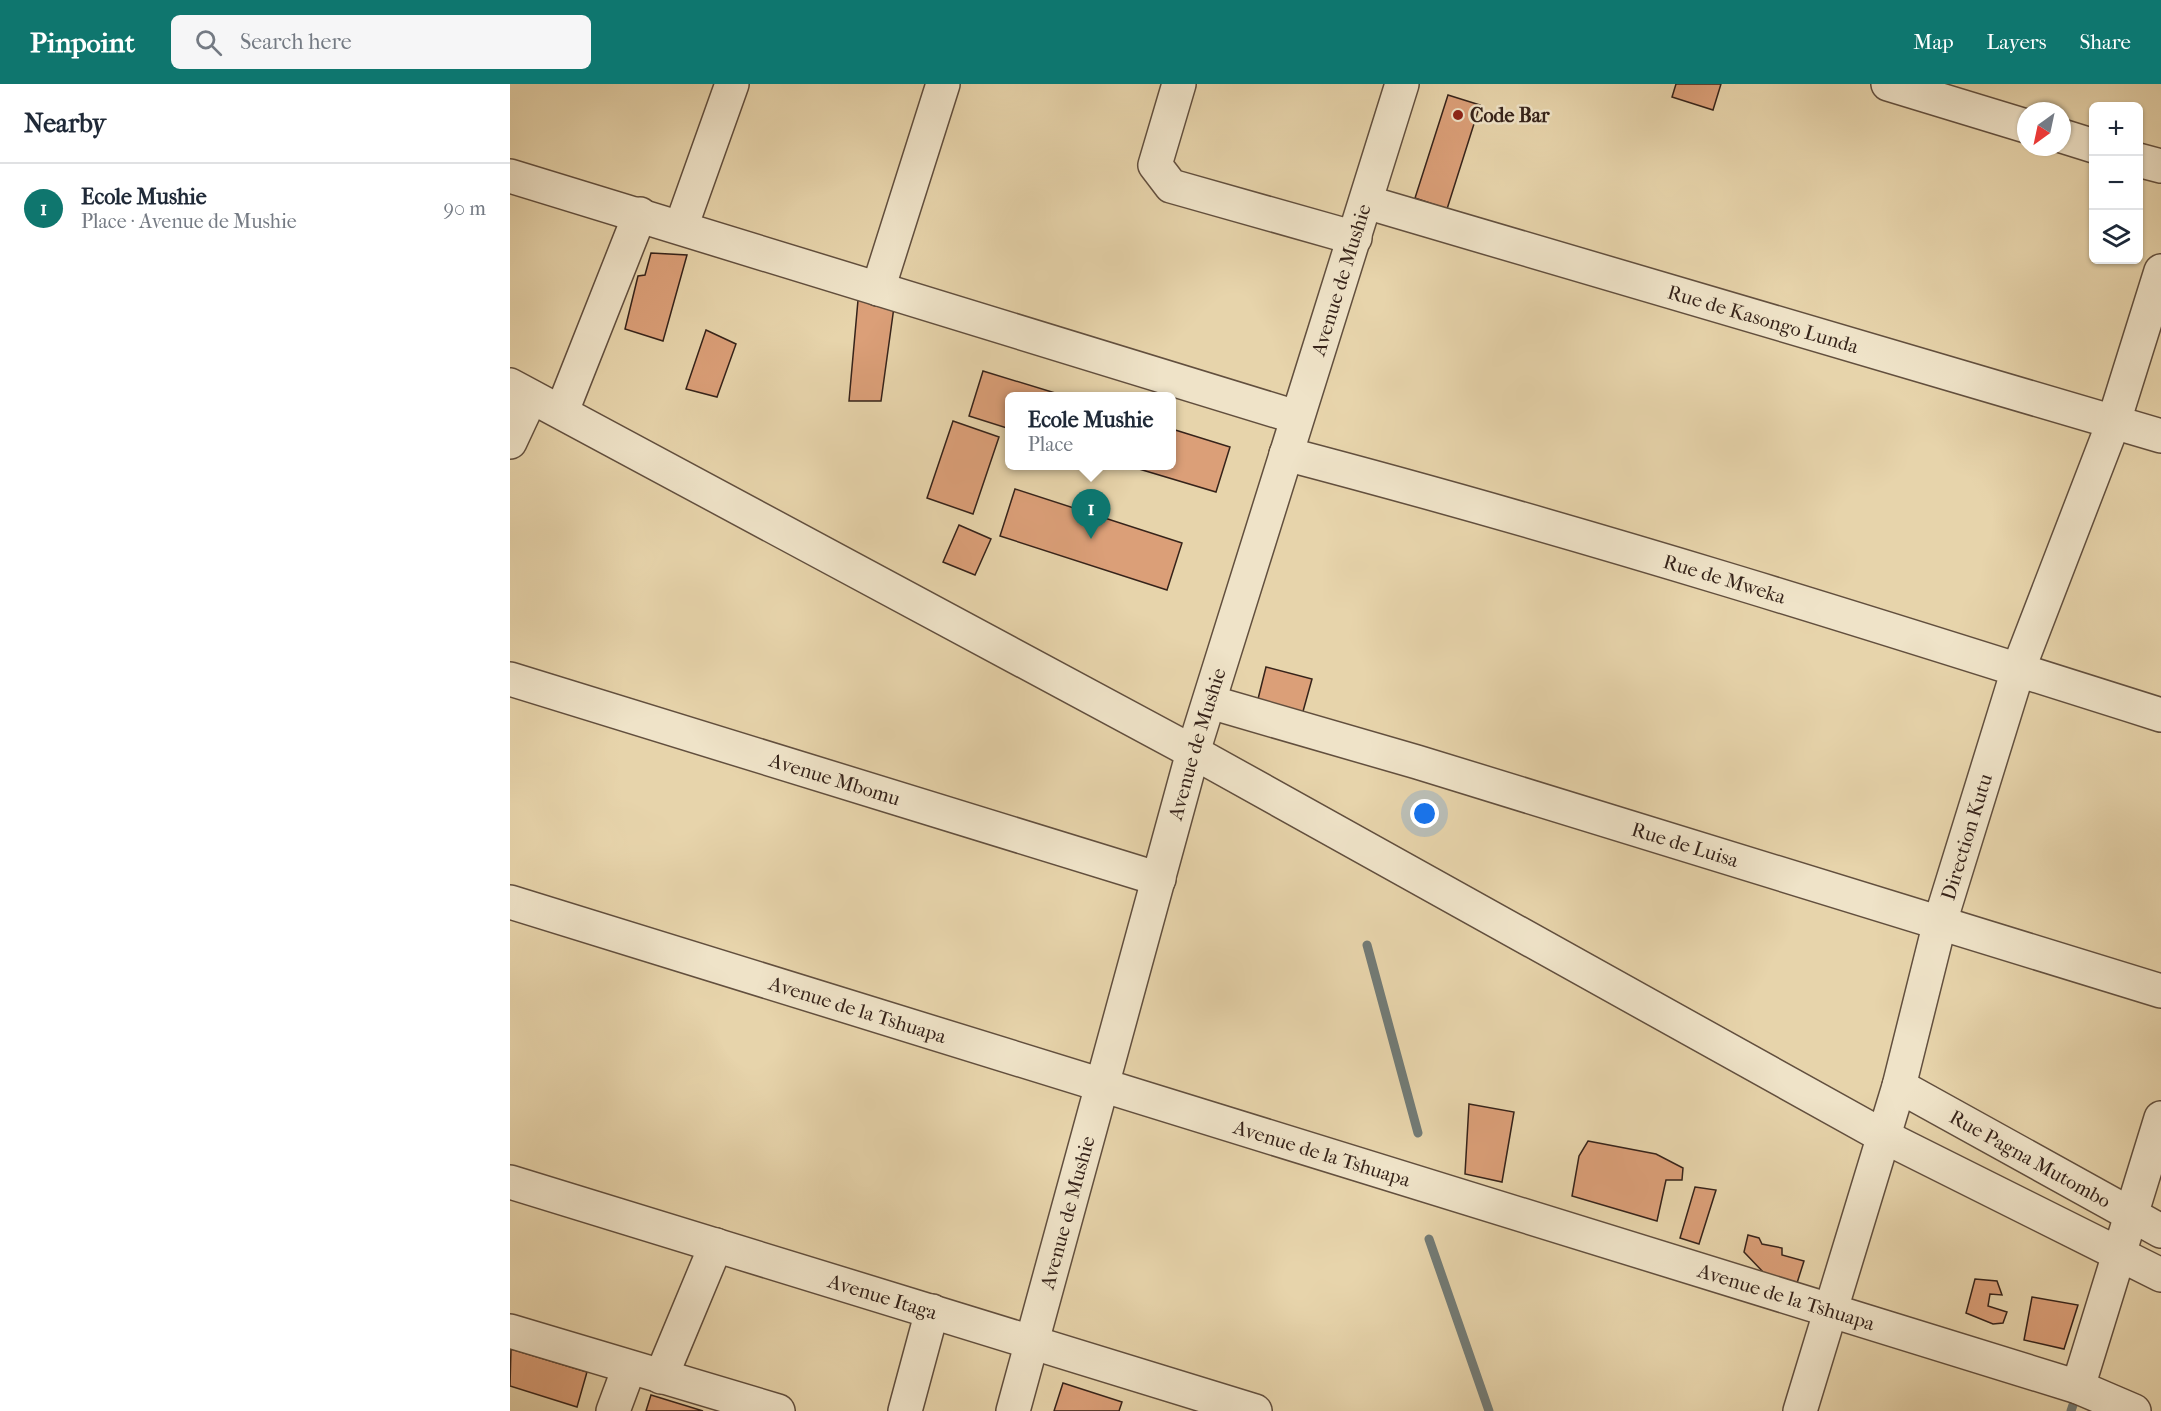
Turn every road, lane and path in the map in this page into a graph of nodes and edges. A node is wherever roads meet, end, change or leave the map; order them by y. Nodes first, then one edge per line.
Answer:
1 (732, 84) edge
2 (943, 84) edge
3 (1179, 84) edge
4 (1402, 84) edge
5 (1888, 84) edge
6 (2017, 123) edge
7 (2071, 139) edge
8 (2089, 144) edge
9 (2143, 161) edge
10 (2161, 166) edge
11 (510, 176) edge
12 (1366, 202) junction
13 (640, 214) junction
14 (681, 227) junction
15 (1355, 238) junction
16 (2161, 271) edge
17 (879, 289) junction
18 (521, 391) edge
19 (562, 411) junction
20 (1296, 417) junction
21 (2114, 421) junction
22 (2161, 436) edge
23 (510, 442) edge
24 (1286, 454) junction
25 (2018, 670) junction
26 (510, 679) edge
27 (1210, 702) junction
28 (2161, 715) edge
29 (1193, 752) junction
30 (1160, 879) junction
31 (510, 902) edge
32 (1940, 922) junction
33 (2161, 991) edge
34 (1104, 1085) junction
35 (1899, 1086) junction
36 (2161, 1118) edge
37 (1883, 1136) junction
38 (510, 1182) edge
39 (2131, 1216) junction
40 (2161, 1231) edge
41 (716, 1245) junction
42 (2120, 1252) junction
43 (2161, 1275) edge
44 (932, 1311) junction
45 (1830, 1311) junction
46 (510, 1331) edge
47 (1033, 1341) junction
48 (629, 1368) junction
49 (661, 1377) junction
50 (2078, 1387) junction
51 (774, 1410) edge
52 (613, 1411) edge
53 (905, 1411) edge
54 (1013, 1411) edge
55 (1255, 1411) edge
56 (1800, 1411) edge
57 (2134, 1411) edge

1 - 14 street
2 - 17 street
3 - 15 street
4 - 12 street, Avenue de Mushie
5 - 6 street
7 - 8 street
9 - 10 street
11 - 13 street
12 - 15 street, Avenue de Mushie
12 - 21 street, Rue de Kasongo Lunda
13 - 14 street
13 - 19 street
14 - 17 street
15 - 20 street, Avenue de Mushie
16 - 21 street, Direction Kutu
17 - 20 street
18 - 19 street
18 - 23 street
19 - 29 street
20 - 24 street, Avenue de Mushie
21 - 22 street, Rue de Kasongo Lunda
21 - 25 street, Direction Kutu
24 - 25 street, Rue de Mweka
24 - 27 street, Avenue de Mushie
25 - 28 street, Rue de Mweka
25 - 32 street, Direction Kutu
26 - 30 street, Avenue Mbomu
27 - 29 street, Avenue de Mushie
27 - 32 street, Rue de Luisa
29 - 30 street, Avenue de Mushie
29 - 37 street
30 - 34 street, Avenue de Mushie
31 - 34 street, Avenue de la Tshuapa
32 - 33 street, Rue de Luisa
32 - 35 street, Direction Kutu
34 - 45 street, Avenue de la Tshuapa
34 - 47 street, Avenue de Mushie
35 - 37 street, Direction Kutu
35 - 39 street, Rue Pagna Mutombo
36 - 39 street
37 - 42 street
37 - 45 street, Direction Kutu
38 - 41 street, Avenue Itaga
39 - 40 street, Rue Pagna Mutombo
39 - 42 street
41 - 44 street, Avenue Itaga
41 - 49 street
42 - 43 street
42 - 50 street
44 - 47 street, Avenue Itaga
44 - 53 street
45 - 50 street, Avenue de la Tshuapa
45 - 56 street, Direction Kutu
46 - 48 street
47 - 54 street, Avenue de Mushie
47 - 55 street, Avenue Itaga
48 - 49 street
48 - 52 street
49 - 51 street
50 - 57 street, Avenue de la Tshuapa

